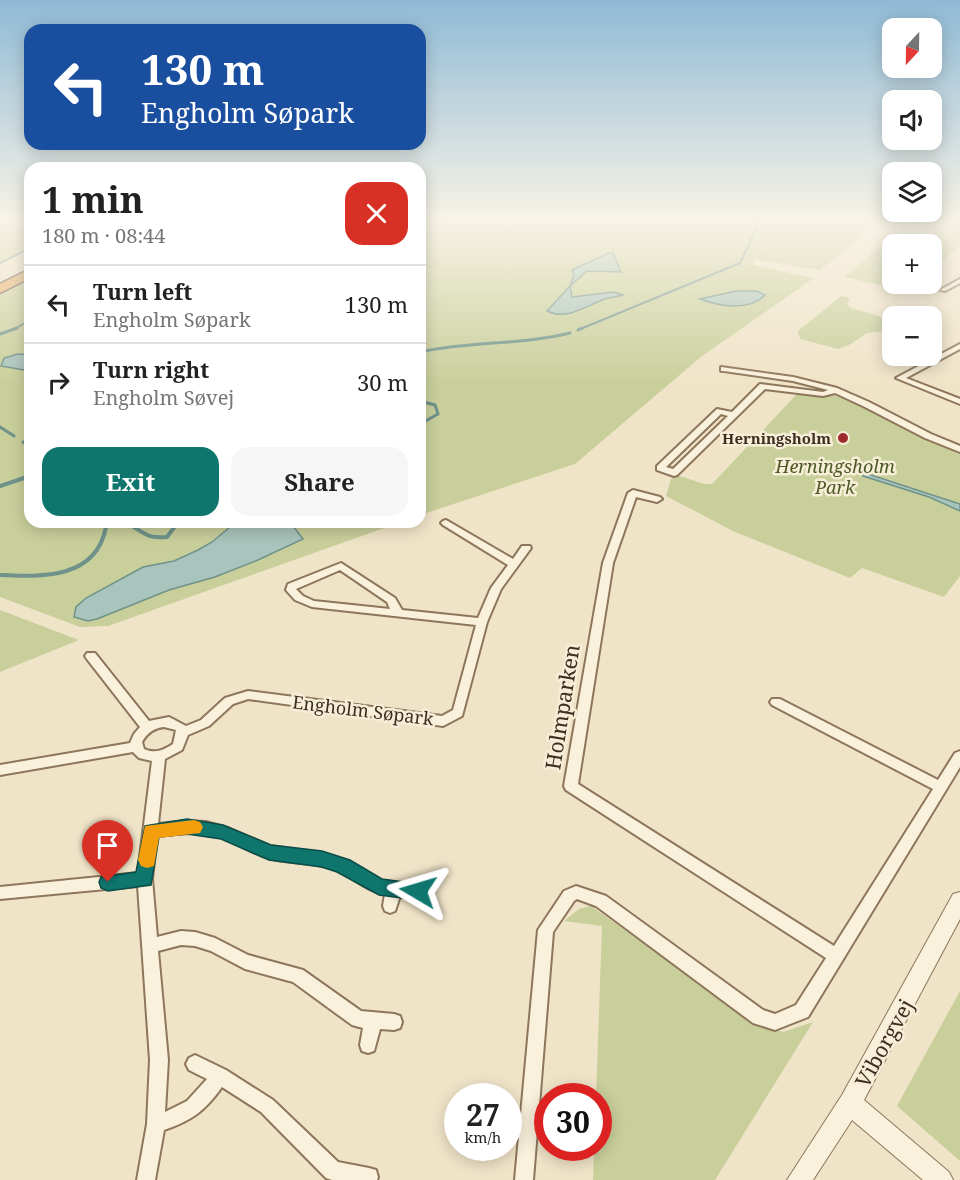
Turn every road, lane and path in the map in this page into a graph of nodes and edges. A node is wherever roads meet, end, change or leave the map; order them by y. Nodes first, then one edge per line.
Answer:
1 (15, 274) edge
2 (24, 276) edge
3 (960, 281) edge
4 (0, 282) edge
5 (0, 289) edge
6 (943, 290) dead end
7 (960, 346) edge
8 (724, 369) dead end
9 (835, 391) junction
10 (960, 402) edge
11 (733, 415) junction
12 (960, 449) edge
13 (657, 499) dead end
14 (446, 523) dead end
15 (526, 548) dead end
16 (514, 564) junction
17 (398, 613) junction
18 (482, 622) junction
19 (91, 656) dead end
20 (776, 702) dead end
21 (147, 728) junction
22 (183, 732) junction
23 (136, 747) junction
24 (159, 756) junction
25 (960, 756) edge
26 (0, 770) edge
27 (941, 787) junction
28 (151, 831) junction
29 (145, 879) junction
30 (394, 888) junction
31 (418, 891) dead end
32 (0, 893) edge
33 (960, 900) edge
34 (390, 906) dead end
35 (150, 946) junction
36 (837, 957) junction
37 (373, 1022) junction
38 (394, 1022) dead end
39 (368, 1045) dead end
40 (195, 1064) dead end
41 (220, 1076) junction
42 (850, 1103) junction
43 (156, 1124) junction
44 (369, 1177) dead end
45 (346, 1178) edge
46 (146, 1180) edge
47 (524, 1180) edge
48 (799, 1180) edge
49 (942, 1180) edge

1 - 4 highway
2 - 5 highway
3 - 6 street
7 - 10 street
8 - 9 street
9 - 11 street
9 - 12 street
11 - 11 street
13 - 36 street, Holmparken
14 - 16 street
15 - 16 street, Engholm Søpark
16 - 18 street, Engholm Søpark
17 - 17 street
17 - 18 street
18 - 22 street, Engholm Søpark
19 - 21 street
20 - 27 street
21 - 22 street
21 - 23 street
22 - 24 street
23 - 24 street
23 - 26 street
24 - 28 street
25 - 27 street
27 - 36 street
28 - 29 street
28 - 30 street
29 - 32 street
29 - 35 street
30 - 31 street
30 - 34 street
33 - 42 street, Viborgvej
35 - 37 street
35 - 43 street
36 - 47 street
37 - 38 street
37 - 39 street
40 - 41 street
41 - 43 street
41 - 45 street
42 - 48 street, Viborgvej
42 - 49 street
43 - 46 street
44 - 45 street

